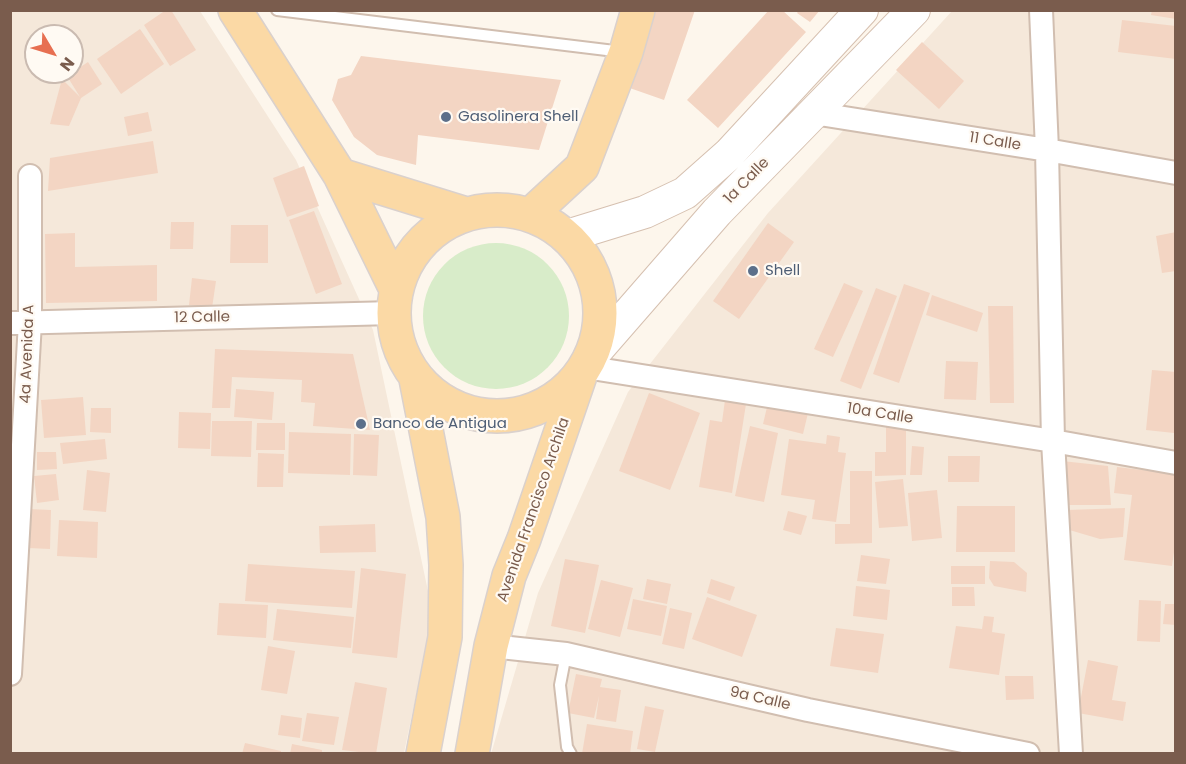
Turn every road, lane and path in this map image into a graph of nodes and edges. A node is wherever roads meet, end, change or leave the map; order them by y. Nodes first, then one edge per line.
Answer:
1 (235, 10) edge
2 (277, 10) edge
3 (638, 10) edge
4 (862, 10) edge
5 (914, 10) edge
6 (1041, 10) edge
7 (626, 52) junction
8 (813, 113) junction
9 (1047, 150) junction
10 (1176, 173) edge
11 (339, 174) junction
12 (30, 176) dead end
13 (466, 214) junction
14 (530, 215) junction
15 (567, 236) junction
16 (394, 301) junction
17 (20, 323) edge
18 (585, 367) junction
19 (416, 379) junction
20 (1053, 441) junction
21 (1176, 463) edge
22 (491, 646) junction
23 (566, 654) junction
24 (10, 674) edge
25 (423, 753) edge
26 (472, 753) edge
27 (571, 753) edge
28 (1028, 753) edge
29 (1071, 753) edge

1 - 11 main road
2 - 7 lane
3 - 7 main road
4 - 15 main road
5 - 8 main road, 1a Calle
6 - 9 street
7 - 14 main road
8 - 9 street, 11 Calle
8 - 18 main road, 1a Calle
9 - 10 street, 11 Calle
9 - 20 street
11 - 13 main road
11 - 16 main road
12 - 17 street, 4a Avenida A
13 - 14 main road
13 - 16 main road
14 - 15 main road
15 - 18 main road
16 - 17 street, 12 Calle
16 - 19 main road
17 - 24 street, 4a Avenida A
18 - 19 main road
18 - 20 street, 10a Calle
18 - 22 main road, Avenida Francisco Archila
19 - 25 main road
20 - 21 street, 10a Calle
20 - 29 street
22 - 23 street, 9a Calle
22 - 26 main road, Avenida Francisco Archila
23 - 27 lane
23 - 28 street, 9a Calle

